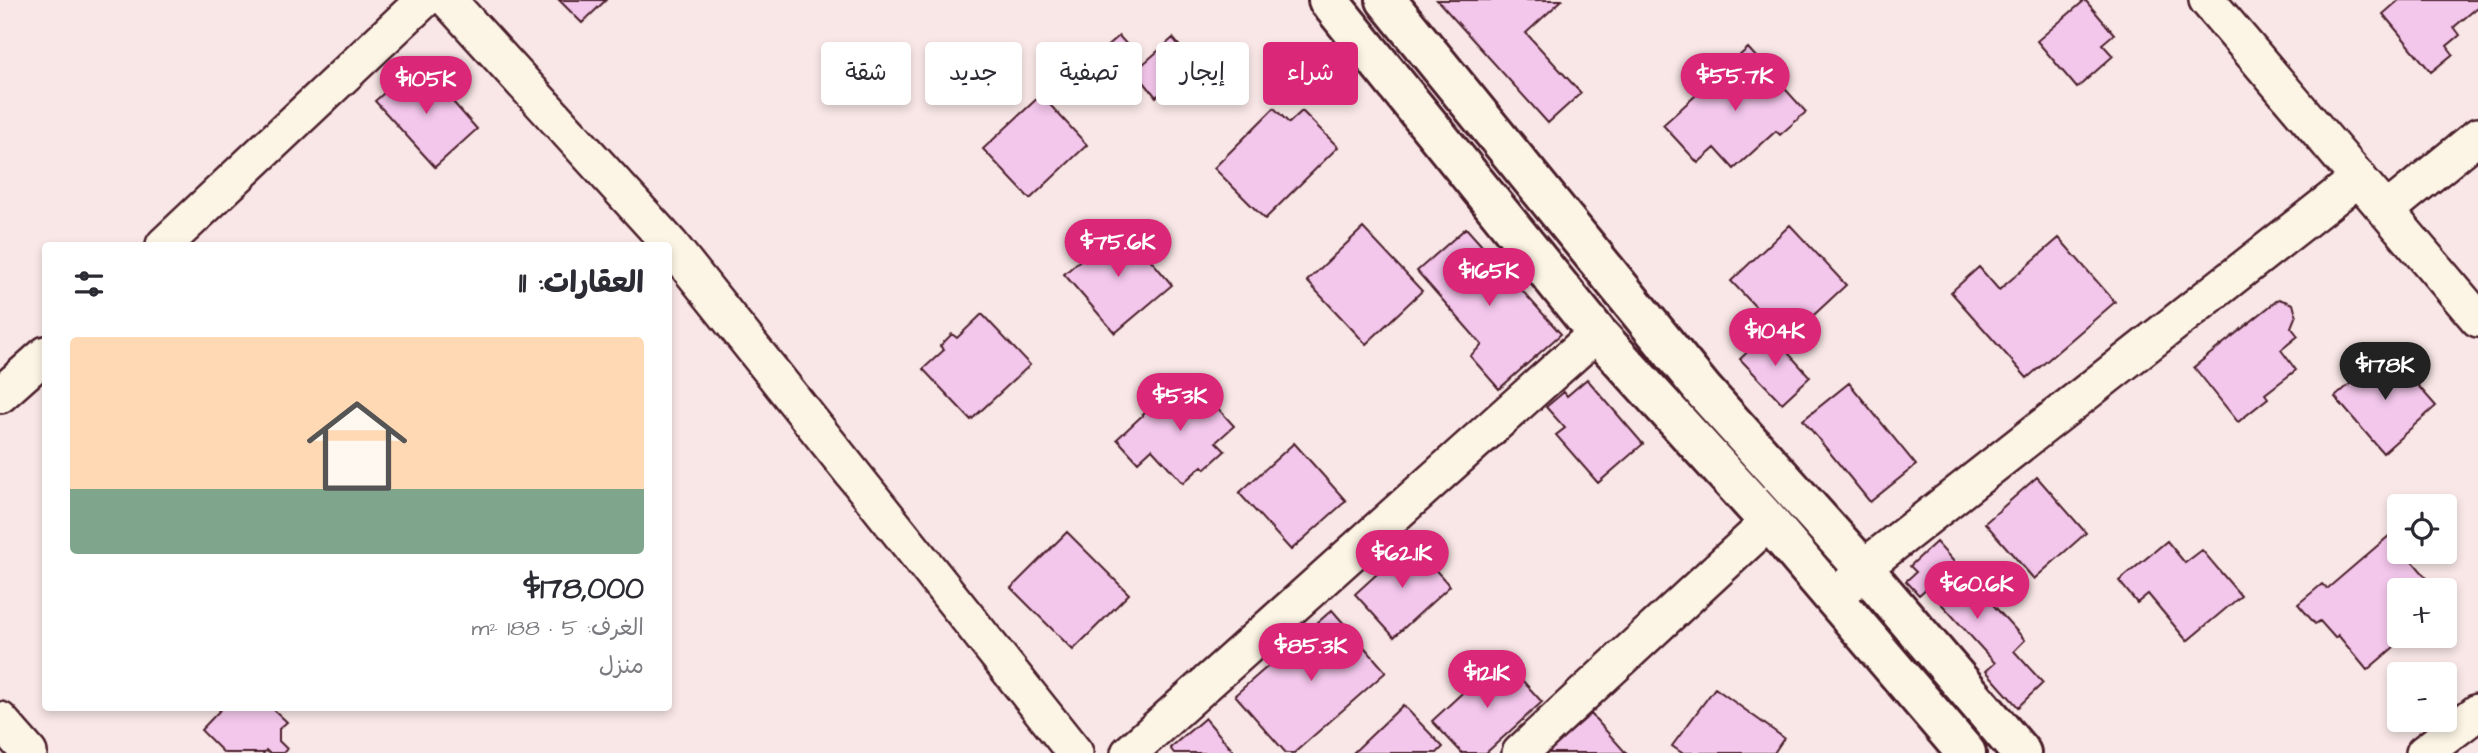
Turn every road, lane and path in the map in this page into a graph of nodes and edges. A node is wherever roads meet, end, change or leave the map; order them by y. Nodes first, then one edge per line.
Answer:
1 (424, 0) edge
2 (448, 0) edge
3 (1328, 0) edge
4 (1385, 0) edge
5 (2207, 0) edge
6 (2478, 136) edge
7 (2359, 178) junction
8 (2386, 211) junction
9 (167, 242) edge
10 (668, 242) edge
11 (672, 247) edge
12 (2478, 319) edge
13 (1597, 333) junction
14 (42, 358) edge
15 (0, 396) edge
16 (1769, 522) junction
17 (1863, 568) junction
18 (1835, 601) junction
19 (2478, 712) edge
20 (0, 720) edge
21 (29, 753) edge
22 (1075, 753) edge
23 (1129, 753) edge
24 (1520, 753) edge
25 (1966, 753) edge
26 (2021, 753) edge
27 (2424, 753) edge

1 - 9 street
2 - 10 street
3 - 13 street
4 - 17 street
5 - 7 street
6 - 8 street
7 - 8 street
7 - 17 street
8 - 12 street
11 - 22 street
13 - 16 street
13 - 23 street
14 - 15 street
16 - 18 street
16 - 24 street
17 - 18 street
17 - 26 street
18 - 25 street
19 - 27 street
20 - 21 street

